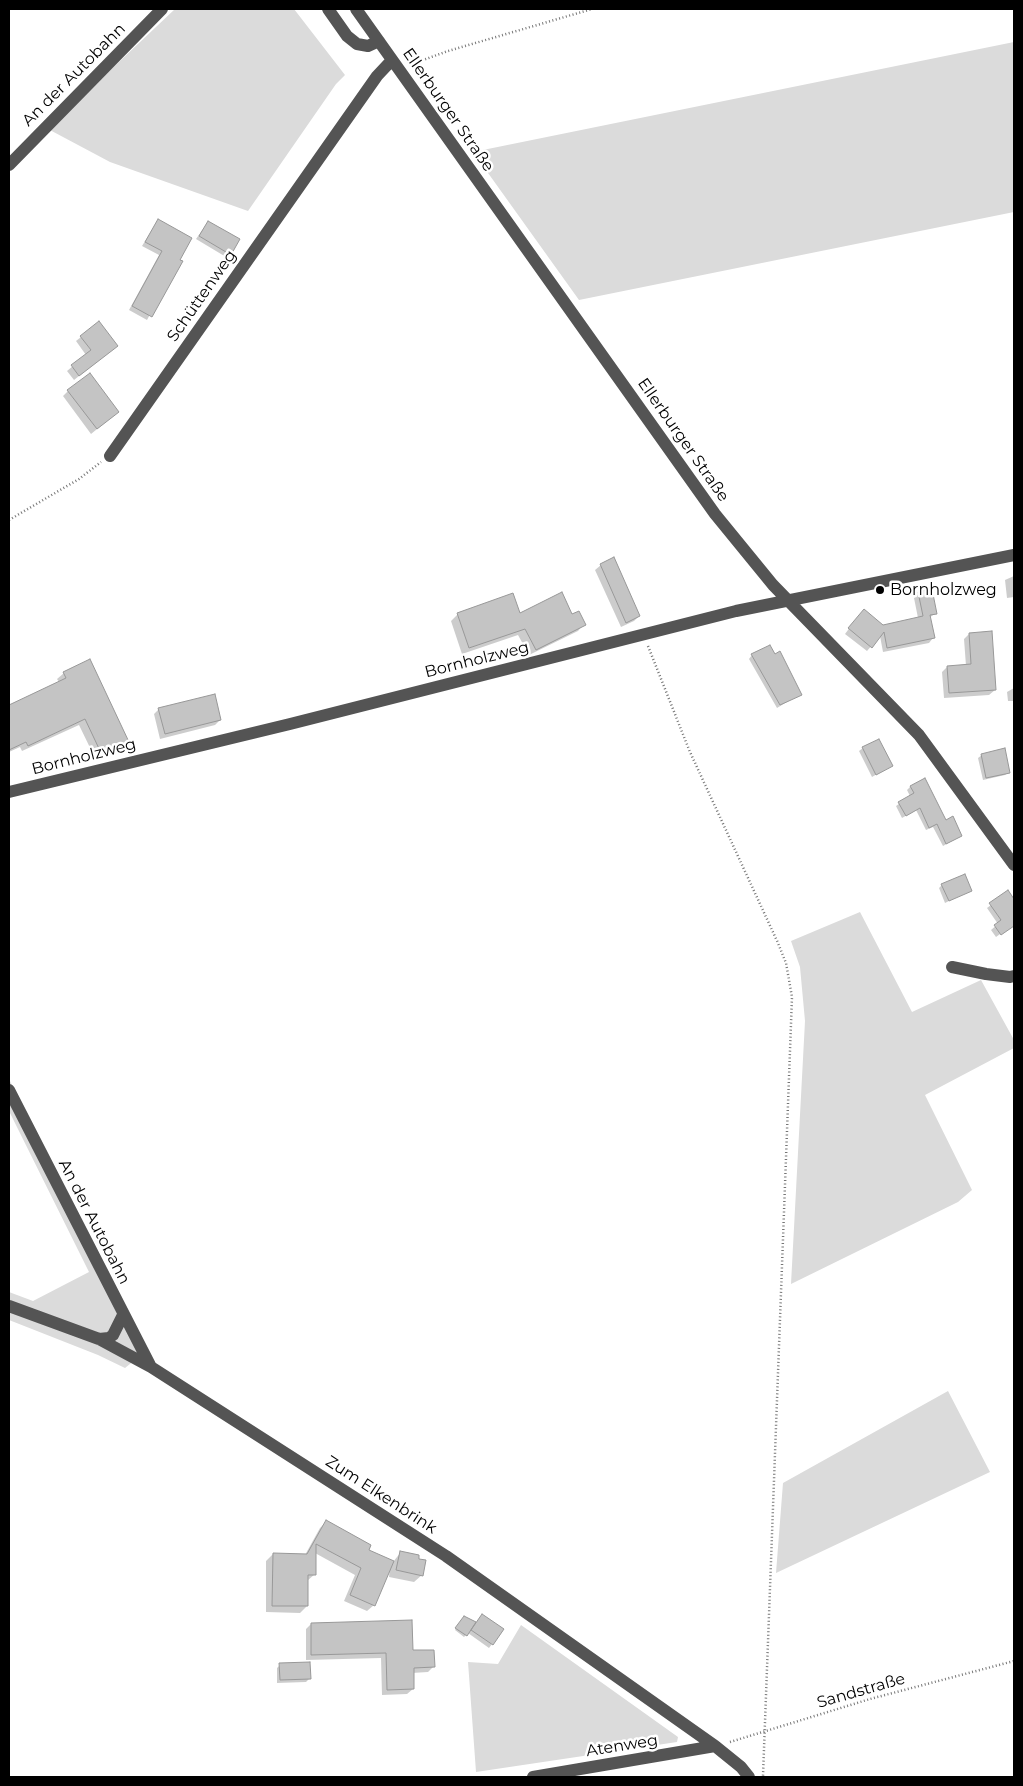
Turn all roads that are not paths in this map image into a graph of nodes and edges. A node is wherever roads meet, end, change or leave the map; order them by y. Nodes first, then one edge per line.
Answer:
1 (162, 9) edge
2 (328, 9) edge
3 (356, 9) edge
4 (379, 41) junction
5 (395, 65) junction
6 (9, 164) edge
7 (110, 456) road end
8 (1014, 555) edge
9 (787, 600) junction
10 (9, 792) edge
11 (1014, 865) edge
12 (952, 967) dead end
13 (1014, 976) edge
14 (9, 1090) edge
15 (9, 1306) edge
16 (123, 1315) junction
17 (99, 1340) junction
18 (151, 1367) junction
19 (715, 1746) junction
20 (533, 1777) edge
21 (750, 1777) edge

1 - 6 street, An der Autobahn
2 - 4 street
3 - 4 street, Ellerburger Straße
4 - 5 street, Ellerburger Straße
5 - 7 street, Schüttenweg
5 - 9 street, Ellerburger Straße
8 - 9 street, Bornholzweg
9 - 10 street, Bornholzweg
9 - 11 street, Ellerburger Straße
12 - 13 street
14 - 16 street, An der Autobahn
15 - 17 street, Zum Elkenbrink
16 - 17 street
16 - 18 street, An der Autobahn
17 - 18 street, Zum Elkenbrink
18 - 19 street, Zum Elkenbrink
19 - 20 street, Atenweg
19 - 21 street, Zum Elkenbrink

